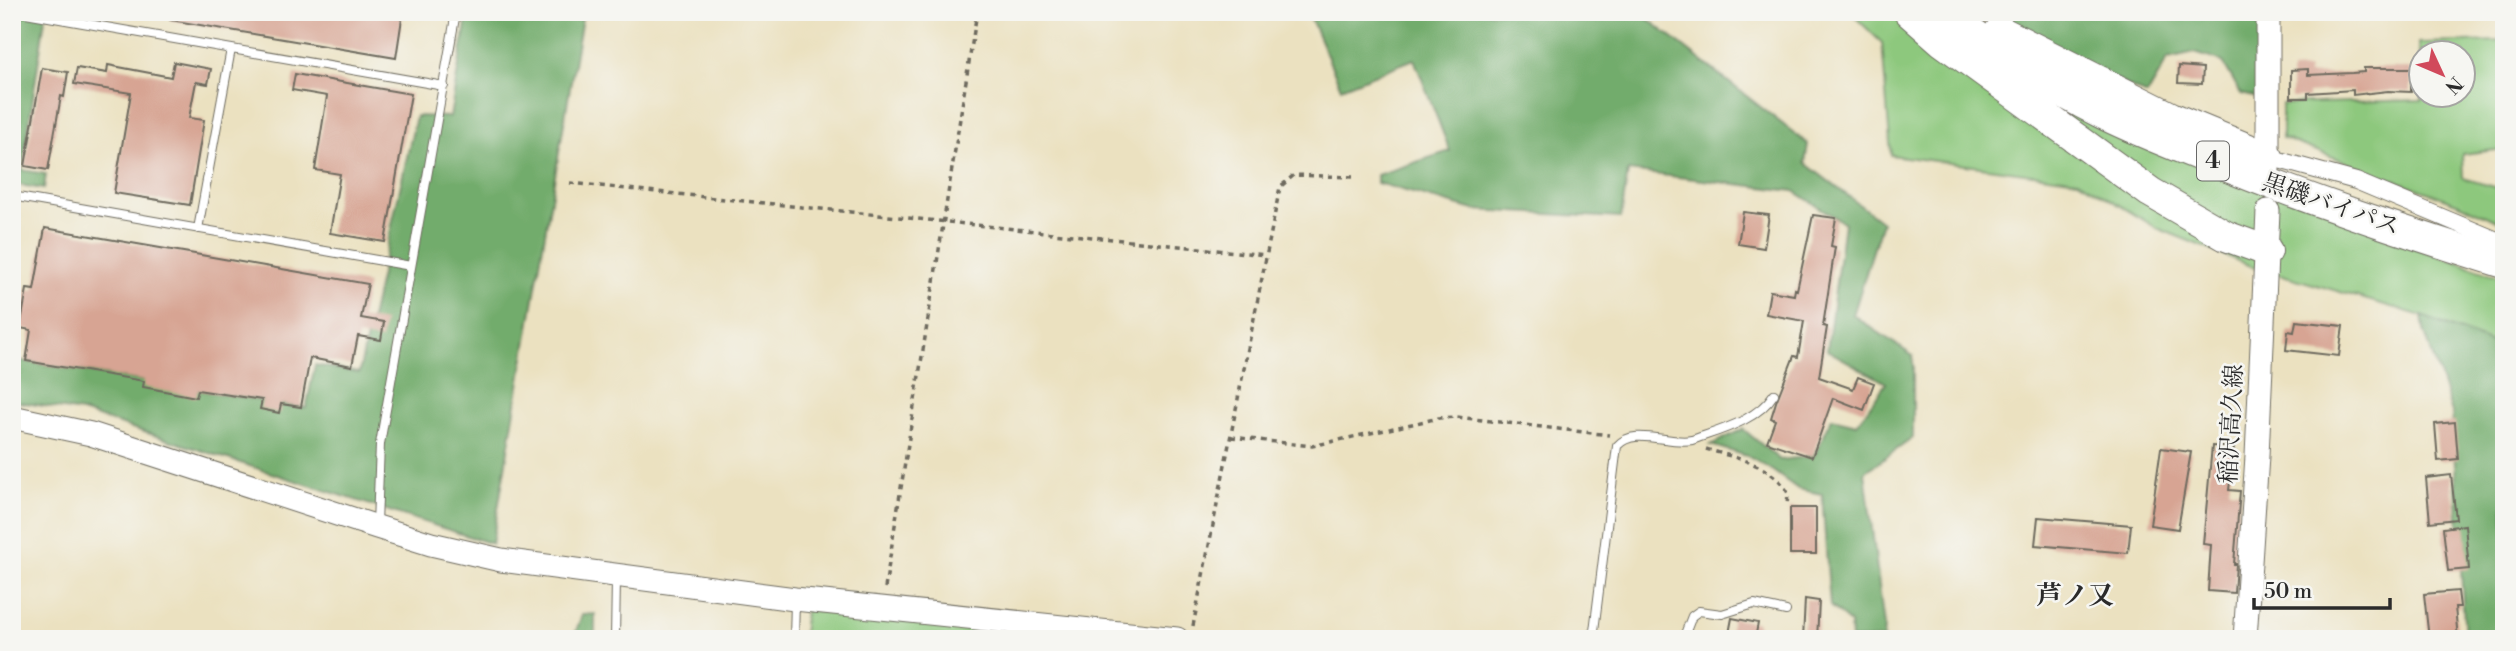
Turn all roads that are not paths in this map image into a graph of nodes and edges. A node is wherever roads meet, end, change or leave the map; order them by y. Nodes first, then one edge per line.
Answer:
1 (20, 12) edge
2 (456, 12) edge
3 (1909, 12) edge
4 (1945, 12) edge
5 (1966, 12) edge
6 (2268, 12) edge
7 (231, 49) junction
8 (444, 86) junction
9 (2268, 165) junction
10 (12, 197) edge
11 (2267, 211) dead end
12 (198, 229) junction
13 (2504, 243) edge
14 (2267, 251) junction
15 (2504, 263) edge
16 (411, 266) junction
17 (1774, 394) dead end
18 (12, 416) edge
19 (377, 527) junction
20 (617, 575) junction
21 (796, 599) junction
22 (1786, 611) dead end
23 (615, 639) edge
24 (794, 639) edge
25 (1177, 639) edge
26 (1593, 639) edge
27 (1683, 639) edge
28 (2245, 639) edge

1 - 7 lane
2 - 8 lane
3 - 14 highway, 4
4 - 15 highway, 黒磯バイパス / 4
5 - 9 highway, 4
6 - 9 street
7 - 8 lane
7 - 12 lane
8 - 16 lane
9 - 13 street
10 - 12 lane
11 - 14 street, 稲沢高久線
12 - 16 lane
14 - 28 street, 稲沢高久線
16 - 19 lane
17 - 26 lane
18 - 19 street
19 - 20 street
20 - 21 street
20 - 23 lane
21 - 24 lane
21 - 25 street
22 - 27 lane

